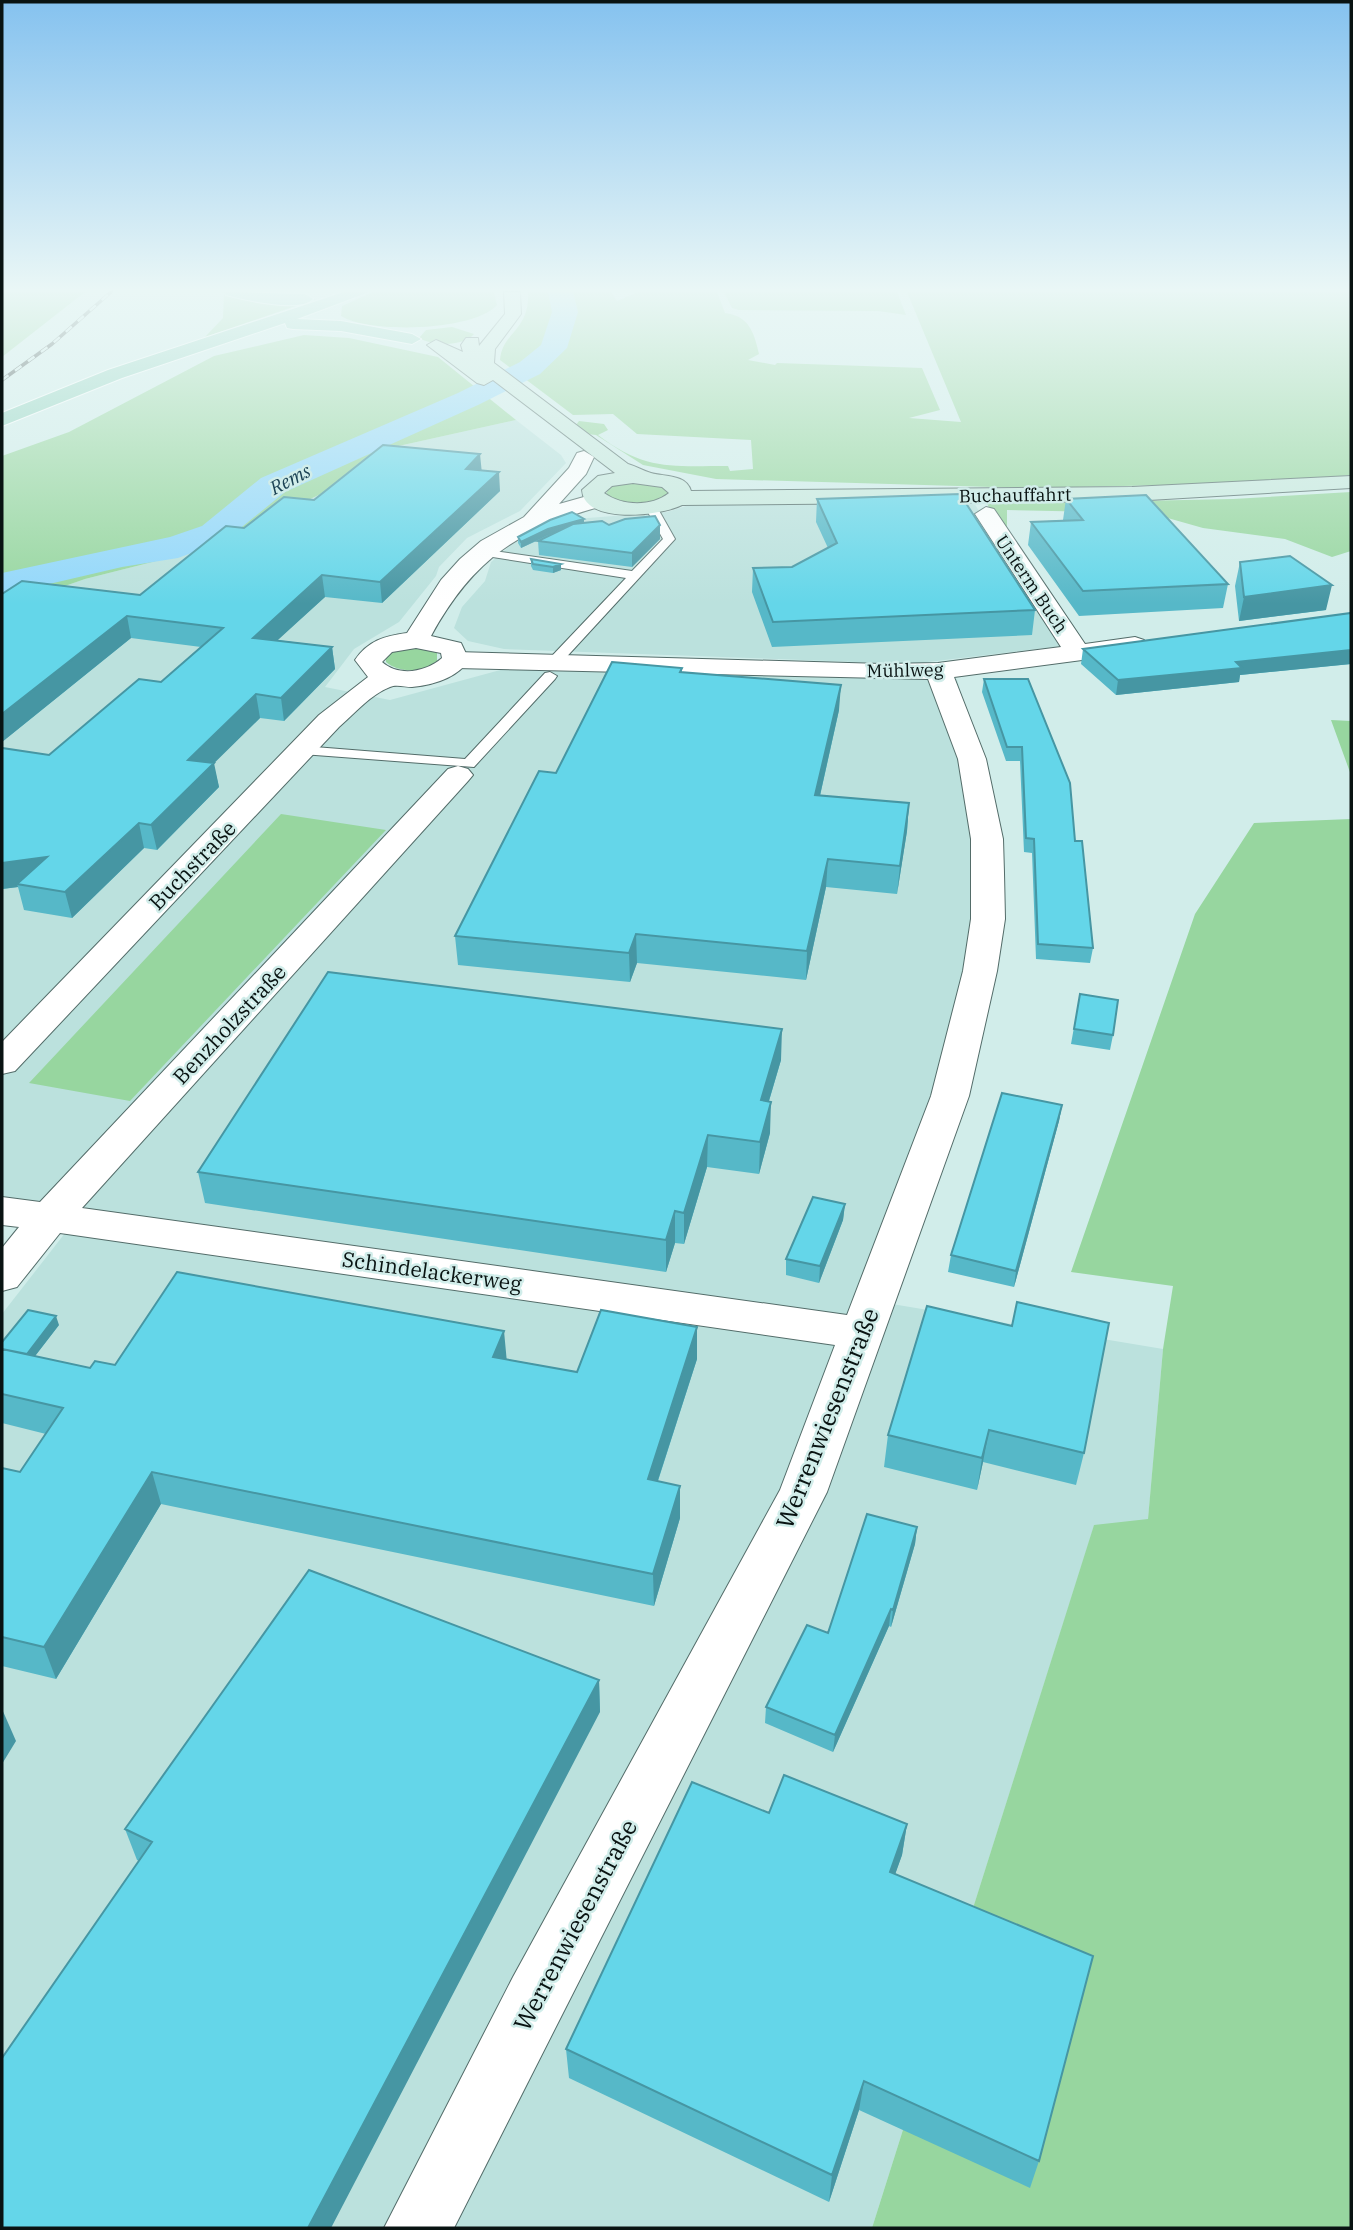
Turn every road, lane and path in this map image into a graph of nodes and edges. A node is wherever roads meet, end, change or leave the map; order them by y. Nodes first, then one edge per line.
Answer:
1 (65, 396) edge
2 (515, 396) edge
3 (2, 421) edge
4 (592, 455) junction
5 (643, 477) junction
6 (1351, 482) edge
7 (800, 490) junction
8 (602, 491) junction
9 (679, 493) junction
10 (948, 494) junction
11 (986, 514) dead end
12 (653, 518) junction
13 (528, 522) junction
14 (539, 545) edge
15 (480, 552) junction
16 (521, 557) junction
17 (632, 575) junction
18 (416, 640) junction
19 (1160, 642) edge
20 (1078, 653) junction
21 (456, 660) junction
22 (552, 668) junction
23 (938, 671) junction
24 (389, 676) junction
25 (302, 750) junction
26 (458, 775) dead end
27 (2, 1063) edge
28 (2, 1210) edge
29 (52, 1215) junction
30 (2, 1276) edge
31 (862, 1333) junction
32 (418, 2228) edge

1 - 3 main road
2 - 4 main road
4 - 5 main road
4 - 7 main road
4 - 8 main road
4 - 13 street
5 - 8 main road
5 - 9 main road
6 - 10 main road, Buchauffahrt
7 - 9 main road
7 - 10 main road
8 - 12 main road
8 - 13 street
9 - 10 main road, Buchauffahrt
9 - 12 main road
11 - 20 street, Unterm Buch
12 - 17 lane
13 - 15 street
14 - 16 lane
15 - 16 lane
15 - 18 street
16 - 17 lane
17 - 22 lane
18 - 21 street
18 - 24 street
19 - 20 street, Mühlweg
20 - 23 street, Mühlweg
21 - 22 street, Mühlweg
21 - 24 street
22 - 23 street, Mühlweg
22 - 25 lane
23 - 31 street, Werrenwiesenstraße
24 - 25 street, Buchstraße
25 - 27 street, Buchstraße
26 - 29 street, Benzholzstraße
28 - 29 street, Schindelackerweg
29 - 30 street, Benzholzstraße
29 - 31 street, Schindelackerweg
31 - 32 street, Werrenwiesenstraße

